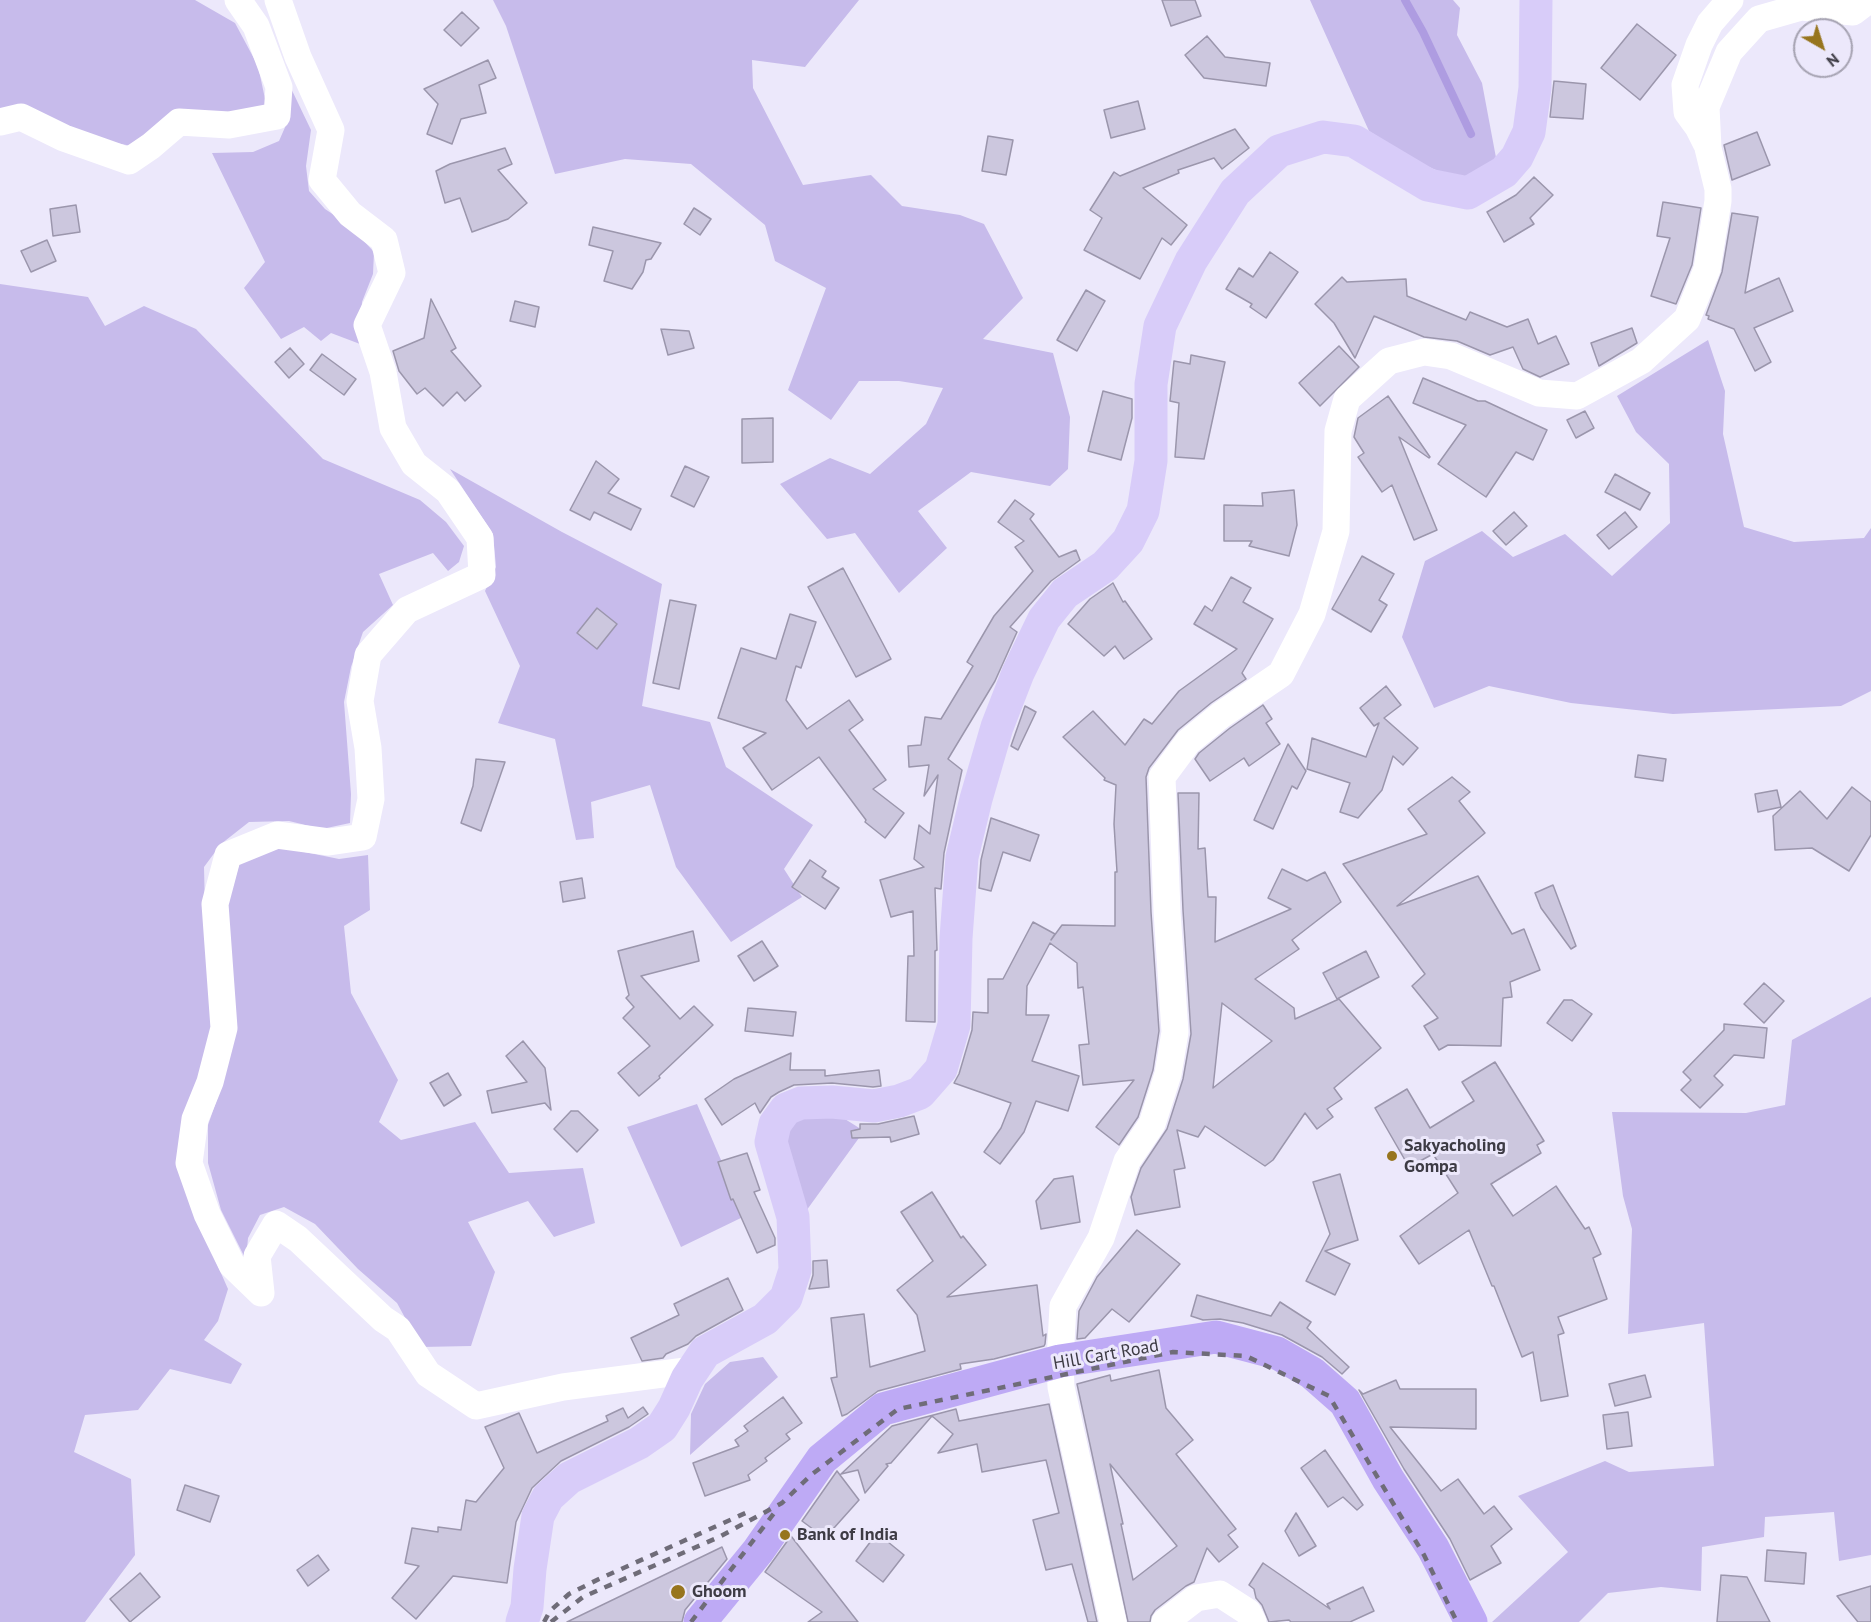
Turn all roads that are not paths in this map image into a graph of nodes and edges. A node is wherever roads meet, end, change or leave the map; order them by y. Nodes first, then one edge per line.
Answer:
1 (237, 0) edge
2 (278, 0) edge
3 (1536, 0) edge
4 (1730, 0) edge
5 (1869, 0) edge
6 (0, 122) edge
7 (1708, 148) junction
8 (693, 1370) junction
9 (1061, 1371) junction
10 (522, 1622) edge
11 (700, 1622) edge
12 (1113, 1622) edge
13 (1165, 1622) edge
14 (1253, 1622) edge
15 (1471, 1622) edge

1 - 6 street
2 - 8 street
3 - 8 main road
4 - 7 street
5 - 7 street
7 - 9 street
8 - 10 main road
9 - 11 highway, Hill Cart Road
9 - 12 street
9 - 15 highway, Hill Cart Road
13 - 14 street

